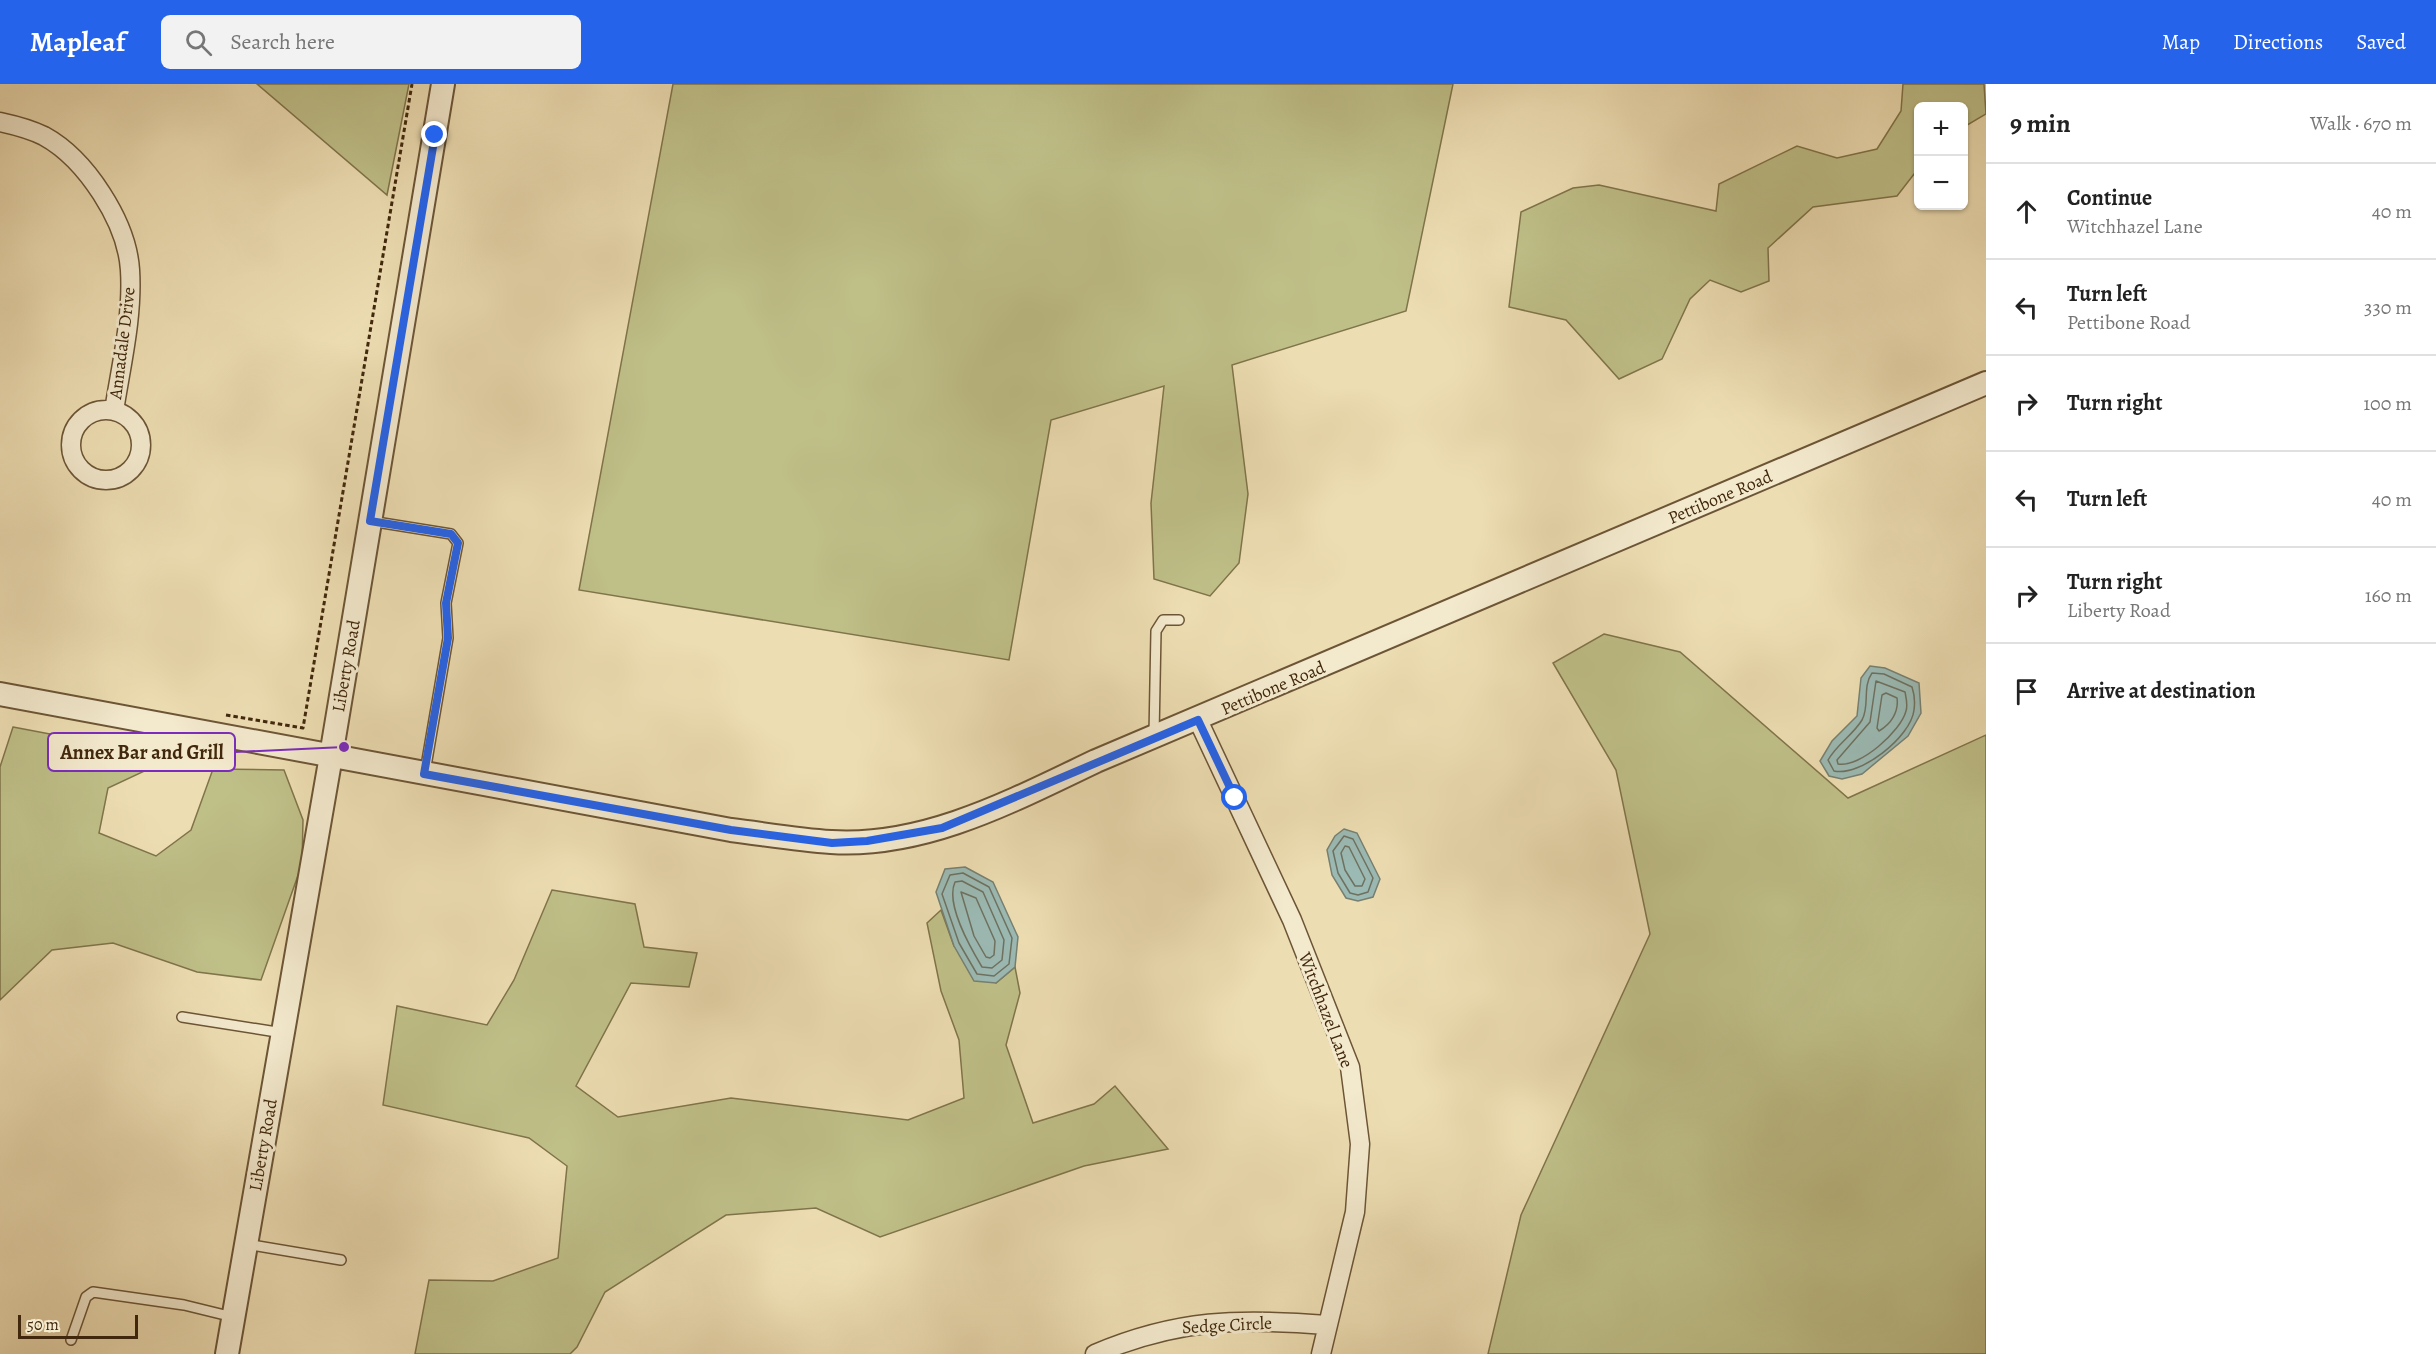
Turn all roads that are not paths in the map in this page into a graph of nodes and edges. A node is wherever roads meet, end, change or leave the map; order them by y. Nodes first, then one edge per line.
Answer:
1 (443, 84) edge
2 (0, 122) edge
3 (1986, 383) edge
4 (114, 411) dead end
5 (370, 521) junction
6 (1179, 620) dead end
7 (0, 694) edge
8 (1198, 720) junction
9 (1154, 738) junction
10 (331, 756) junction
11 (424, 774) junction
12 (182, 1017) dead end
13 (283, 1033) junction
14 (246, 1244) junction
15 (341, 1260) dead end
16 (233, 1317) junction
17 (1327, 1325) junction
18 (71, 1340) dead end
19 (227, 1354) edge
20 (1095, 1354) edge
21 (1321, 1354) edge

1 - 5 street, Liberty Road
2 - 4 street, Annadale Drive
3 - 8 street, Pettibone Road
5 - 10 street, Liberty Road
5 - 11 lane
6 - 9 lane
7 - 10 street, Pettibone Road
8 - 9 street, Pettibone Road
8 - 17 street, Witchhazel Lane
9 - 11 street, Pettibone Road
10 - 11 street, Pettibone Road
10 - 13 street, Liberty Road
12 - 13 lane
13 - 14 street, Liberty Road
14 - 15 lane
14 - 16 street, Liberty Road
16 - 18 lane
16 - 19 street, Liberty Road
17 - 20 street, Sedge Circle
17 - 21 street, Witchhazel Lane

